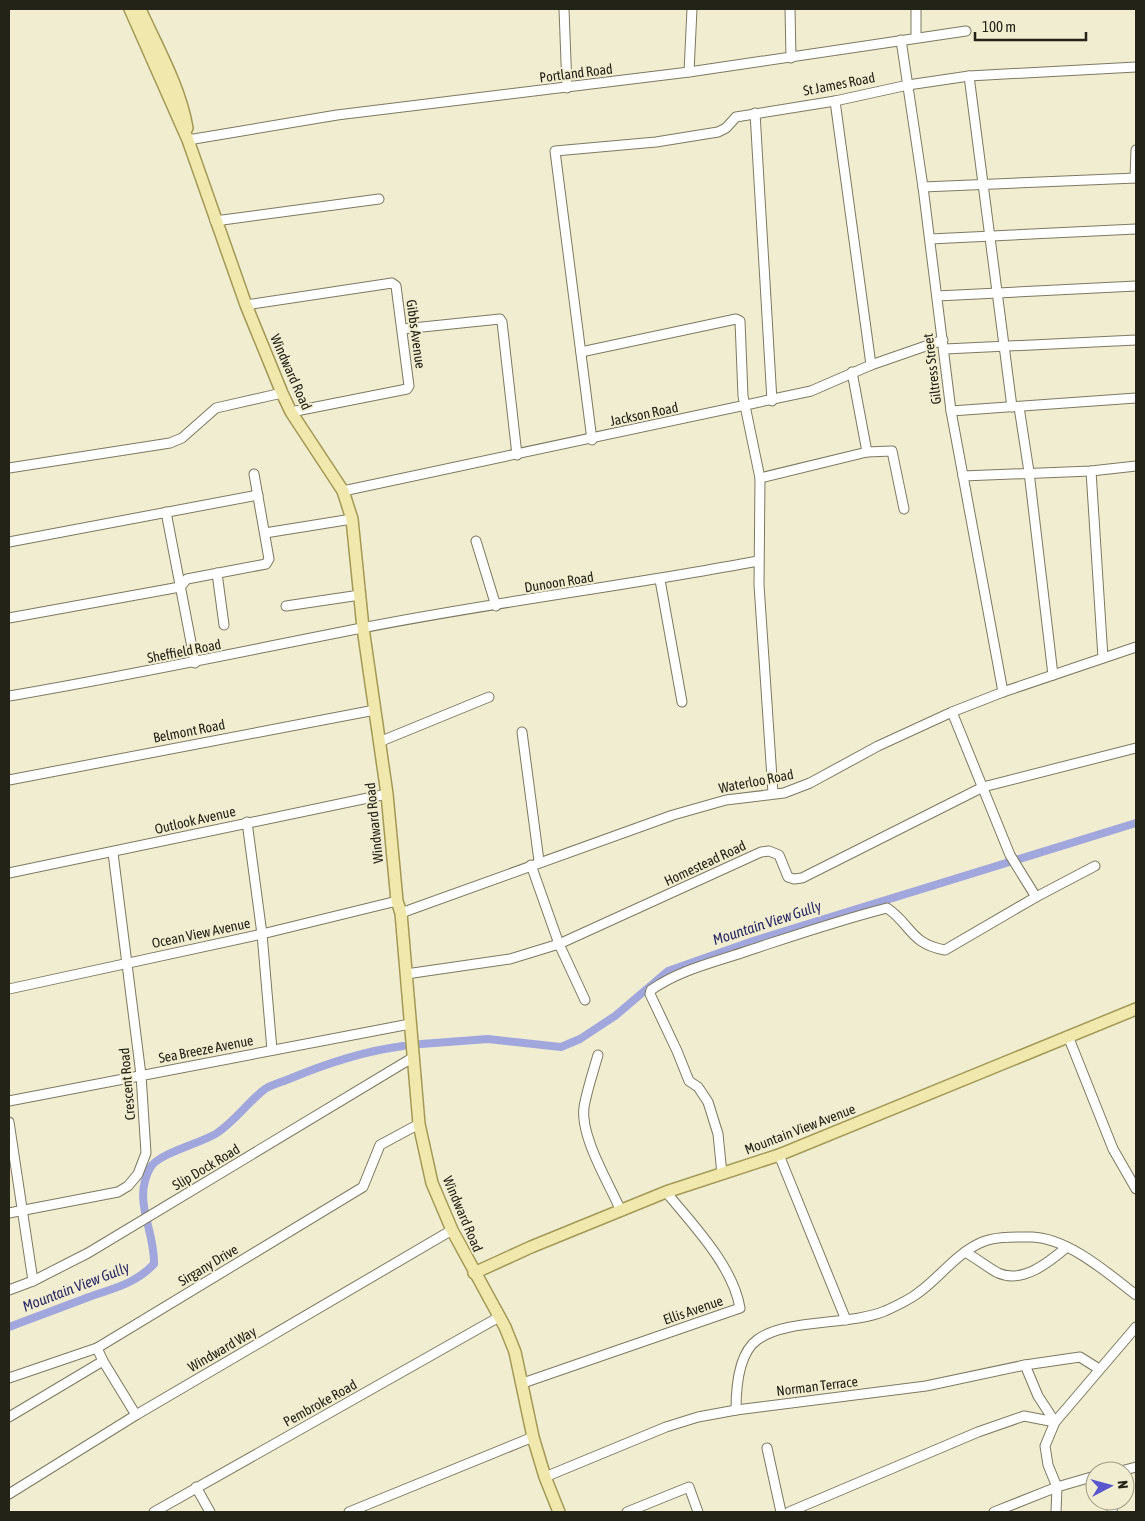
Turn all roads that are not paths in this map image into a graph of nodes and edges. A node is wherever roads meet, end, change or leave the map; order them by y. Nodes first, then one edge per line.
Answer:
1 (130, 9) edge
2 (140, 9) edge
3 (564, 9) edge
4 (692, 9) edge
5 (790, 9) edge
6 (916, 9) edge
7 (966, 31) dead end
8 (916, 37) junction
9 (901, 40) junction
10 (791, 58) junction
11 (1136, 67) edge
12 (689, 72) junction
13 (969, 76) junction
14 (908, 85) junction
15 (567, 88) junction
16 (834, 101) junction
17 (755, 112) junction
18 (188, 140) junction
19 (1136, 150) edge
20 (1136, 178) edge
21 (983, 185) junction
22 (923, 187) junction
23 (379, 199) dead end
24 (215, 221) junction
25 (1136, 229) edge
26 (990, 236) junction
27 (930, 239) junction
28 (1136, 286) edge
29 (997, 293) junction
30 (937, 296) junction
31 (246, 305) junction
32 (402, 329) junction
33 (1136, 340) edge
34 (944, 344) junction
35 (1004, 346) junction
36 (581, 352) junction
37 (870, 365) junction
38 (852, 372) junction
39 (282, 393) junction
40 (1136, 398) edge
41 (772, 401) junction
42 (745, 407) junction
43 (1015, 407) junction
44 (951, 411) junction
45 (290, 412) junction
46 (592, 440) junction
47 (867, 452) junction
48 (517, 455) junction
49 (1136, 466) edge
50 (9, 468) edge
51 (1091, 471) junction
52 (1029, 472) junction
53 (254, 474) dead end
54 (963, 476) junction
55 (760, 478) junction
56 (343, 491) junction
57 (258, 495) junction
58 (904, 509) dead end
59 (166, 512) junction
60 (352, 519) junction
61 (265, 533) junction
62 (476, 541) dead end
63 (9, 542) edge
64 (758, 560) junction
65 (217, 574) junction
66 (660, 580) junction
67 (180, 587) junction
68 (360, 595) junction
69 (286, 606) dead end
70 (496, 606) junction
71 (9, 618) edge
72 (224, 625) dead end
73 (363, 628) junction
74 (1136, 647) edge
75 (1104, 658) junction
76 (195, 663) junction
77 (1053, 675) junction
78 (1002, 692) junction
79 (9, 696) edge
80 (489, 698) dead end
81 (682, 702) dead end
82 (375, 710) junction
83 (952, 712) junction
84 (522, 732) dead end
85 (379, 742) junction
86 (1136, 748) edge
87 (9, 780) edge
88 (983, 787) junction
89 (773, 793) junction
90 (387, 794) junction
91 (247, 822) junction
92 (113, 853) junction
93 (535, 863) junction
94 (1095, 866) dead end
95 (9, 873) edge
96 (1036, 897) junction
97 (397, 901) junction
98 (400, 913) junction
99 (262, 934) junction
100 (559, 944) junction
101 (127, 963) junction
102 (406, 974) junction
103 (9, 988) edge
104 (585, 1000) dead end
105 (1136, 1009) edge
106 (410, 1024) junction
107 (1068, 1036) junction
108 (272, 1050) junction
109 (598, 1055) dead end
110 (412, 1058) junction
111 (141, 1076) junction
112 (9, 1102) edge
113 (9, 1122) edge
114 (419, 1124) junction
115 (779, 1155) junction
116 (722, 1174) junction
117 (1136, 1189) edge
118 (666, 1192) junction
119 (22, 1210) junction
120 (621, 1211) junction
121 (9, 1213) edge
122 (452, 1230) junction
123 (1067, 1247) junction
124 (965, 1252) junction
125 (474, 1274) junction
126 (33, 1281) junction
127 (9, 1290) edge
128 (1136, 1295) edge
129 (499, 1317) junction
130 (846, 1320) junction
131 (1136, 1328) edge
132 (1127, 1338) junction
133 (1136, 1341) edge
134 (97, 1348) junction
135 (103, 1361) junction
136 (1025, 1365) junction
137 (1099, 1370) junction
138 (9, 1378) edge
139 (523, 1383) junction
140 (736, 1410) junction
141 (136, 1415) junction
142 (9, 1417) edge
143 (1055, 1422) junction
144 (533, 1437) junction
145 (767, 1448) dead end
146 (545, 1477) junction
147 (1085, 1479) edge
148 (196, 1487) junction
149 (1057, 1488) junction
150 (9, 1494) edge
151 (154, 1512) edge
152 (210, 1512) edge
153 (349, 1512) edge
154 (559, 1512) edge
155 (628, 1512) edge
156 (698, 1512) edge
157 (781, 1512) edge
158 (789, 1512) edge
159 (996, 1512) edge
160 (1056, 1512) edge

1 - 18 main road, Windward Road
2 - 18 main road, Windward Road
3 - 15 street
4 - 12 street
5 - 10 street
6 - 8 street
7 - 8 street, Portland Road
8 - 9 street, Portland Road
9 - 10 street, Portland Road
9 - 14 street, Giltress Street
10 - 12 street, Portland Road
11 - 13 street, St James Road
12 - 15 street, Portland Road
13 - 14 street, St James Road
13 - 21 street
14 - 16 street, St James Road
14 - 22 street, Giltress Street
15 - 18 street, Portland Road
16 - 17 street, St James Road
16 - 37 street
17 - 36 street, St James Road
17 - 41 street
18 - 24 main road, Windward Road
19 - 20 street
20 - 21 street
21 - 22 street
21 - 26 street
22 - 27 street, Giltress Street
23 - 24 street
24 - 31 main road, Windward Road
25 - 26 street
26 - 27 street
26 - 29 street
27 - 30 street, Giltress Street
28 - 29 street
29 - 30 street
29 - 35 street
30 - 34 street, Giltress Street
31 - 32 street, Gibbs Avenue
31 - 39 main road, Windward Road
32 - 45 street, Gibbs Avenue
32 - 48 street
33 - 35 street, Jackson Road
34 - 35 street, Jackson Road
34 - 37 street, Jackson Road
34 - 44 street, Giltress Street
35 - 43 street
36 - 42 street
36 - 46 street
37 - 38 street, Jackson Road
38 - 41 street, Jackson Road
38 - 47 street
39 - 45 main road, Windward Road
39 - 50 street
40 - 43 street
41 - 42 street, Jackson Road
42 - 46 street, Jackson Road
42 - 55 street
43 - 44 street
43 - 52 street
44 - 54 street, Giltress Street
45 - 56 main road, Windward Road
46 - 48 street, Jackson Road
47 - 55 street
47 - 58 street
48 - 56 street, Jackson Road
49 - 51 street
51 - 52 street
51 - 75 street
52 - 54 street
52 - 77 street
53 - 57 street
54 - 78 street, Giltress Street
55 - 64 street
56 - 60 main road, Windward Road
57 - 59 street
57 - 61 street
59 - 63 street
59 - 67 street
60 - 61 street
60 - 68 main road, Windward Road
61 - 65 street
62 - 70 street
64 - 66 street, Dunoon Road
64 - 89 street
65 - 67 street
65 - 72 street
66 - 70 street, Dunoon Road
66 - 81 street
67 - 71 street
67 - 76 street
68 - 69 street
68 - 73 main road, Windward Road
70 - 73 street, Dunoon Road
73 - 76 street, Sheffield Road
73 - 82 main road, Windward Road
74 - 75 street, Waterloo Road
75 - 77 street, Waterloo Road
76 - 79 street, Sheffield Road
77 - 78 street, Waterloo Road
78 - 83 street, Waterloo Road
80 - 85 street
82 - 85 main road, Windward Road
82 - 87 street, Belmont Road
83 - 88 street
83 - 89 street, Waterloo Road
84 - 93 street
85 - 90 main road, Windward Road
86 - 88 street, Homestead Road
88 - 96 street
88 - 100 street, Homestead Road
89 - 93 street, Waterloo Road
90 - 91 street, Outlook Avenue
90 - 97 main road, Windward Road
91 - 92 street, Outlook Avenue
91 - 99 street
92 - 95 street, Outlook Avenue
92 - 101 street, Crescent Road
93 - 98 street, Waterloo Road
93 - 100 street
94 - 96 street
96 - 116 street
97 - 98 main road, Windward Road
97 - 99 street, Ocean View Avenue
98 - 102 main road, Windward Road
99 - 101 street, Ocean View Avenue
99 - 108 street
100 - 102 street, Homestead Road
100 - 104 street
101 - 103 street, Ocean View Avenue
101 - 111 street, Crescent Road
102 - 106 main road, Windward Road
105 - 107 main road, Mountain View Avenue
106 - 108 street, Sea Breeze Avenue
106 - 110 main road, Windward Road
107 - 115 main road, Mountain View Avenue
107 - 117 street
108 - 111 street, Sea Breeze Avenue
109 - 120 street
110 - 114 main road, Windward Road
110 - 126 street, Slip Dock Road
111 - 112 street, Sea Breeze Avenue
111 - 119 street, Crescent Road
113 - 119 street
114 - 122 main road, Windward Road
114 - 134 street, Sirgany Drive
115 - 116 main road, Mountain View Avenue
115 - 130 street
116 - 118 main road, Mountain View Avenue
118 - 120 main road, Mountain View Avenue
118 - 139 street, Ellis Avenue
119 - 121 street, Crescent Road
119 - 126 street
120 - 125 main road, Mountain View Avenue
122 - 125 main road, Windward Road
122 - 141 street, Windward Way
123 - 124 street
123 - 124 street
123 - 128 street
124 - 130 street
125 - 129 main road, Windward Road
126 - 127 street, Slip Dock Road
129 - 139 main road, Windward Road
129 - 148 street, Pembroke Road
130 - 140 street
131 - 132 street
132 - 133 street
132 - 137 street
134 - 135 street
134 - 138 street, Sirgany Drive
135 - 141 street
135 - 142 street
136 - 137 street, Norman Terrace
136 - 140 street, Norman Terrace
136 - 143 street
137 - 143 street
139 - 144 main road, Windward Road
140 - 146 street, Norman Terrace
141 - 150 street, Windward Way
143 - 149 street
143 - 158 street
144 - 146 main road, Windward Road
144 - 153 street
145 - 157 street
146 - 154 main road, Windward Road
147 - 149 street
148 - 151 street, Pembroke Road
148 - 152 street
149 - 159 street
149 - 160 street
155 - 156 street

